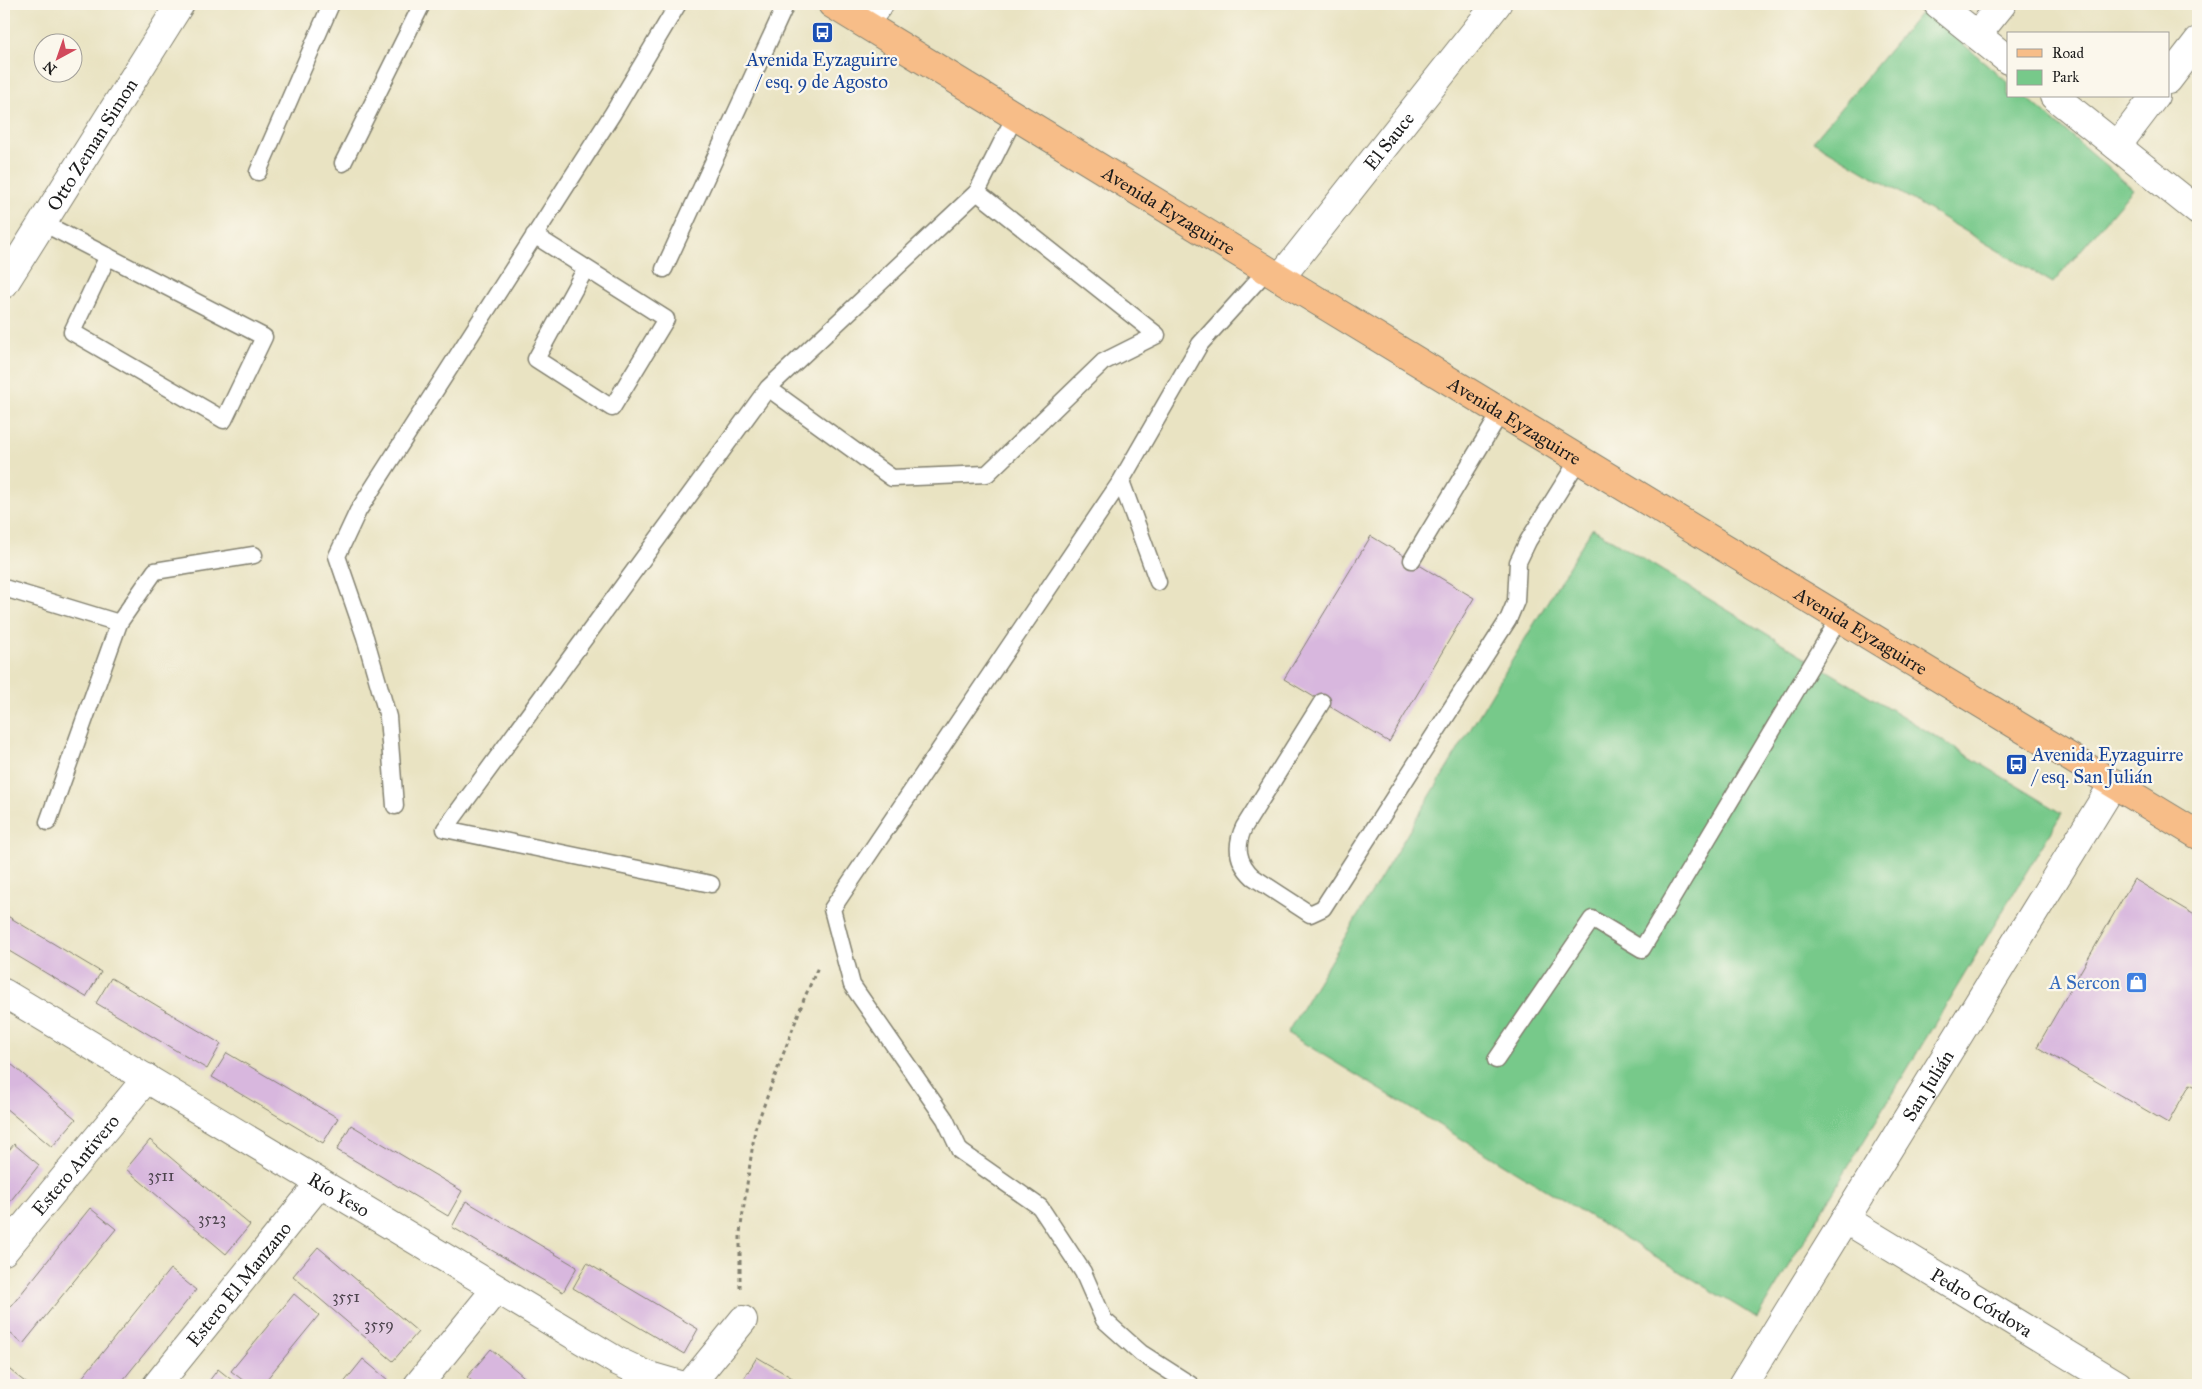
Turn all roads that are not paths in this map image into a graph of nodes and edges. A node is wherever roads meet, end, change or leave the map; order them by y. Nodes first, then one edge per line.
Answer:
1 (180, 4) edge
2 (331, 4) edge
3 (422, 4) edge
4 (678, 4) edge
5 (786, 4) edge
6 (832, 4) edge
7 (1497, 4) edge
8 (1938, 4) edge
9 (2002, 4) edge
10 (871, 13) edge
11 (1977, 35) junction
12 (2198, 41) edge
13 (2007, 59) edge
14 (2170, 77) edge
15 (2057, 98) edge
16 (2153, 98) edge
17 (1016, 116) junction
18 (2117, 146) junction
19 (343, 163) dead end
20 (258, 172) dead end
21 (977, 192) junction
22 (2198, 211) edge
23 (43, 223) junction
24 (534, 235) junction
25 (108, 256) junction
26 (586, 268) junction
27 (664, 269) dead end
28 (1273, 274) junction
29 (4, 284) edge
30 (768, 388) junction
31 (1501, 412) junction
32 (1579, 459) junction
33 (1121, 481) junction
34 (254, 554) dead end
35 (1412, 560) dead end
36 (1158, 582) dead end
37 (4, 588) edge
38 (1840, 617) junction
39 (119, 623) junction
40 (1322, 702) dead end
41 (2114, 784) junction
42 (395, 806) dead end
43 (48, 822) dead end
44 (2198, 835) edge
45 (711, 884) dead end
46 (4, 993) edge
47 (1496, 1060) dead end
48 (147, 1078) junction
49 (320, 1183) junction
50 (1845, 1219) junction
51 (4, 1251) edge
52 (496, 1289) junction
53 (742, 1309) road end
54 (157, 1385) edge
55 (418, 1385) edge
56 (680, 1385) edge
57 (690, 1385) edge
58 (1190, 1385) edge
59 (1743, 1385) edge
60 (2118, 1385) edge

1 - 23 street, Otto Zeman Simon
2 - 20 lane
3 - 19 lane
4 - 24 lane
5 - 27 lane
6 - 10 main road, Avenida Eyzaguirre
7 - 28 street, El Sauce
8 - 11 street
9 - 11 street
10 - 17 main road, Avenida Eyzaguirre
11 - 13 street
12 - 14 street
15 - 18 street
16 - 18 street
17 - 21 lane
17 - 28 main road, Avenida Eyzaguirre
18 - 22 street
21 - 30 lane
21 - 30 lane
23 - 25 lane
23 - 29 street, Otto Zeman Simon
24 - 26 lane
24 - 42 lane
25 - 25 lane
26 - 26 lane
28 - 31 main road, Avenida Eyzaguirre
28 - 33 lane
30 - 45 lane
31 - 32 main road, Avenida Eyzaguirre
31 - 35 lane
32 - 38 main road, Avenida Eyzaguirre
32 - 40 lane
33 - 36 lane
33 - 58 lane
34 - 39 lane
37 - 39 lane
38 - 41 main road, Avenida Eyzaguirre
38 - 47 lane
39 - 43 lane
41 - 44 main road, Avenida Eyzaguirre
41 - 50 street, San Julián
46 - 48 street, Río Yeso
48 - 49 street, Río Yeso
48 - 51 street, Estero Antivero
49 - 52 street, Río Yeso
49 - 54 street, Estero El Manzano
50 - 59 street, San Julián
50 - 60 street, Pedro Córdova
52 - 55 street
52 - 56 street, Río Yeso
53 - 57 street

